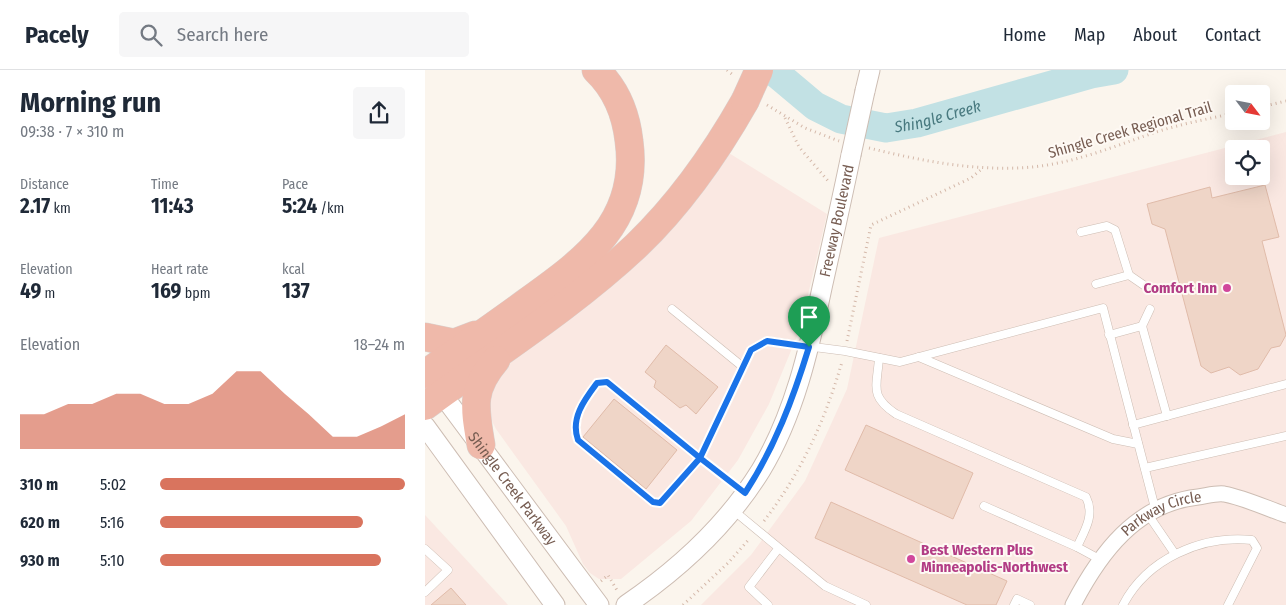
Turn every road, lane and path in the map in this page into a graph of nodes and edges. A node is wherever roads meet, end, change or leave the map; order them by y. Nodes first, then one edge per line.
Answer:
1 (596, 70) edge
2 (727, 70) edge
3 (870, 70) edge
4 (747, 73) edge
5 (1286, 101) edge
6 (755, 102) junction
7 (1270, 105) edge
8 (1225, 115) edge
9 (785, 117) junction
10 (854, 148) junction
11 (983, 168) junction
12 (824, 178) dead end
13 (871, 225) dead end
14 (1081, 232) dead end
15 (1129, 275) junction
16 (1096, 284) dead end
17 (1145, 286) dead end
18 (672, 309) dead end
19 (1150, 309) dead end
20 (1141, 326) junction
21 (1109, 334) junction
22 (425, 337) edge
23 (500, 337) junction
24 (809, 347) junction
25 (919, 357) junction
26 (879, 358) junction
27 (743, 367) junction
28 (429, 383) edge
29 (1286, 384) edge
30 (1167, 416) junction
31 (1133, 425) junction
32 (425, 426) edge
33 (1286, 436) edge
34 (1138, 444) junction
35 (481, 445) junction
36 (700, 458) junction
37 (1145, 468) junction
38 (745, 493) junction
39 (984, 506) dead end
40 (733, 510) junction
41 (1151, 511) junction
42 (1286, 515) edge
43 (1077, 547) junction
44 (425, 549) edge
45 (779, 549) junction
46 (1175, 554) junction
47 (1101, 560) junction
48 (425, 592) edge
49 (555, 605) edge
50 (599, 605) edge
51 (626, 605) edge
52 (768, 605) edge
53 (866, 605) edge
54 (1014, 605) edge
55 (1030, 605) edge
56 (1073, 605) edge
57 (1123, 605) edge
58 (1228, 605) edge

1 - 23 highway
2 - 4 path
3 - 10 street, Freeway Boulevard, bridge
4 - 6 highway, bridge
5 - 7 path
6 - 9 path, Shingle Creek Regional Trail
6 - 23 highway
8 - 11 path, Shingle Creek Regional Trail
9 - 10 path, Shingle Creek Regional Trail
9 - 12 path
10 - 11 path, Shingle Creek Regional Trail
10 - 24 street, Freeway Boulevard
11 - 13 path
14 - 15 lane
15 - 16 lane
15 - 17 lane
18 - 27 lane
19 - 20 lane
20 - 21 lane
20 - 30 lane
21 - 25 lane
21 - 31 lane
22 - 23 highway
23 - 28 highway
23 - 35 highway
24 - 26 lane
24 - 27 lane
24 - 38 street, Freeway Boulevard
25 - 26 lane
25 - 34 lane
26 - 43 lane
27 - 36 lane
28 - 35 street, Shingle Creek Parkway
29 - 30 lane
30 - 31 lane
31 - 34 lane
32 - 49 street
33 - 37 lane
34 - 37 lane
35 - 50 street, Shingle Creek Parkway
36 - 36 lane
36 - 38 lane
37 - 41 lane
38 - 40 street, Freeway Boulevard
39 - 43 lane
40 - 45 lane
40 - 51 street, Freeway Boulevard
41 - 42 street, Parkway Circle
41 - 46 lane
41 - 47 street, Parkway Circle
43 - 47 lane
44 - 48 lane
45 - 52 lane
45 - 53 lane
46 - 57 lane
46 - 58 lane
47 - 56 street, Parkway Circle
54 - 55 lane

